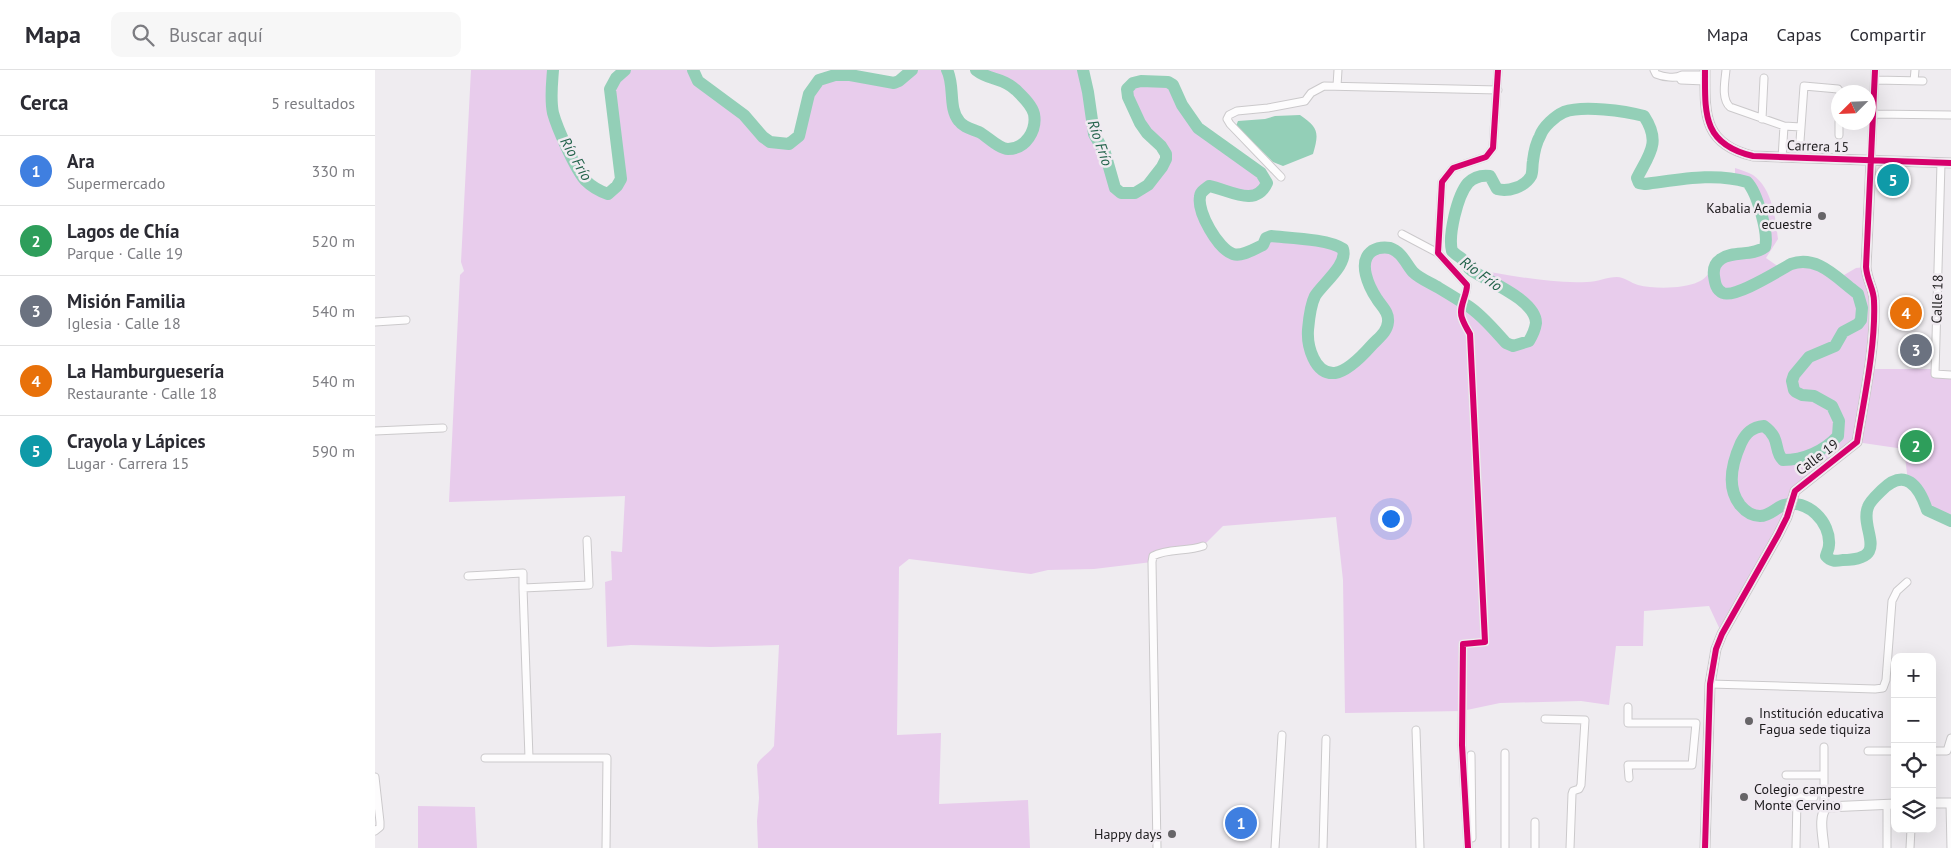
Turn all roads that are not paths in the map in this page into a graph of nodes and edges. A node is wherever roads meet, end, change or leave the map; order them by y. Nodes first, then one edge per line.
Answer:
1 (1338, 70) edge
2 (1498, 70) edge
3 (1654, 70) edge
4 (1726, 70) edge
5 (1875, 70) edge
6 (1915, 70) edge
7 (1705, 75) edge
8 (1764, 78) dead end
9 (1875, 80) junction
10 (1914, 81) junction
11 (1923, 81) dead end
12 (1875, 85) edge
13 (1337, 86) junction
14 (1831, 88) edge
15 (1498, 90) junction
16 (1876, 114) edge
17 (1951, 115) edge
18 (1762, 119) junction
19 (1784, 126) junction
20 (1801, 127) junction
21 (1839, 130) edge
22 (1872, 130) edge
23 (1839, 135) dead end
24 (1800, 141) dead end
25 (1782, 158) junction
26 (1871, 160) junction
27 (1941, 163) junction
28 (1951, 163) edge
29 (1281, 177) dead end
30 (1402, 234) dead end
31 (1438, 253) junction
32 (406, 320) dead end
33 (375, 322) edge
34 (1951, 375) edge
35 (443, 428) dead end
36 (375, 431) edge
37 (587, 540) dead end
38 (1203, 546) dead end
39 (468, 576) dead end
40 (1907, 582) dead end
41 (523, 588) junction
42 (1710, 684) junction
43 (1628, 707) dead end
44 (1545, 719) dead end
45 (1416, 730) dead end
46 (1281, 735) dead end
47 (1951, 738) edge
48 (1326, 739) dead end
49 (1824, 747) dead end
50 (1694, 748) junction
51 (1708, 750) junction
52 (1868, 751) dead end
53 (1891, 751) edge
54 (1936, 751) edge
55 (1505, 753) dead end
56 (1471, 755) dead end
57 (485, 758) dead end
58 (529, 758) junction
59 (1786, 775) dead end
60 (1824, 775) junction
61 (375, 777) edge
62 (1629, 778) dead end
63 (1797, 797) junction
64 (1814, 797) dead end
65 (1786, 798) dead end
66 (1936, 803) edge
67 (1951, 803) edge
68 (1891, 805) edge
69 (1824, 810) junction
70 (1535, 822) dead end
71 (375, 830) edge
72 (1911, 833) edge
73 (606, 848) edge
74 (1157, 848) edge
75 (1275, 848) edge
76 (1323, 848) edge
77 (1420, 848) edge
78 (1468, 848) edge
79 (1472, 848) edge
80 (1505, 848) edge
81 (1535, 848) edge
82 (1570, 848) edge
83 (1705, 848) edge
84 (1796, 848) edge
85 (1823, 848) edge
86 (1887, 848) edge
87 (1910, 848) edge
88 (1951, 848) edge

1 - 13 street
2 - 15 street
3 - 7 street
4 - 18 street
5 - 9 street, Calle 19
6 - 10 street
7 - 25 street, Carrera 15
8 - 18 street
9 - 10 street
9 - 12 street, Calle 19
10 - 11 street
13 - 15 street
13 - 29 street
14 - 20 street
15 - 31 street
16 - 17 street
18 - 19 street
19 - 20 street
19 - 25 street
20 - 24 street
21 - 23 street
22 - 26 street, Calle 19
25 - 26 street, Carrera 15
26 - 27 street, Carrera 15
26 - 42 street, Calle 19
27 - 28 street, Carrera 15
27 - 34 street, Calle 18
30 - 31 street
31 - 78 street
32 - 33 street
35 - 36 street
37 - 41 street
38 - 74 street
39 - 41 street
40 - 42 street
41 - 58 street
42 - 51 street, Calle 19
43 - 50 street
44 - 82 street
45 - 77 street
46 - 75 street
47 - 54 street
48 - 76 street
49 - 60 street
50 - 51 street
50 - 62 street
51 - 83 street, Calle 19
52 - 53 street
55 - 80 street
56 - 79 street
57 - 58 street
58 - 73 street
59 - 60 street
60 - 69 street
61 - 71 street
63 - 64 street
63 - 65 street
63 - 84 street
66 - 67 street
67 - 88 street
68 - 69 street
68 - 86 street
69 - 85 street
70 - 81 street
72 - 87 street

